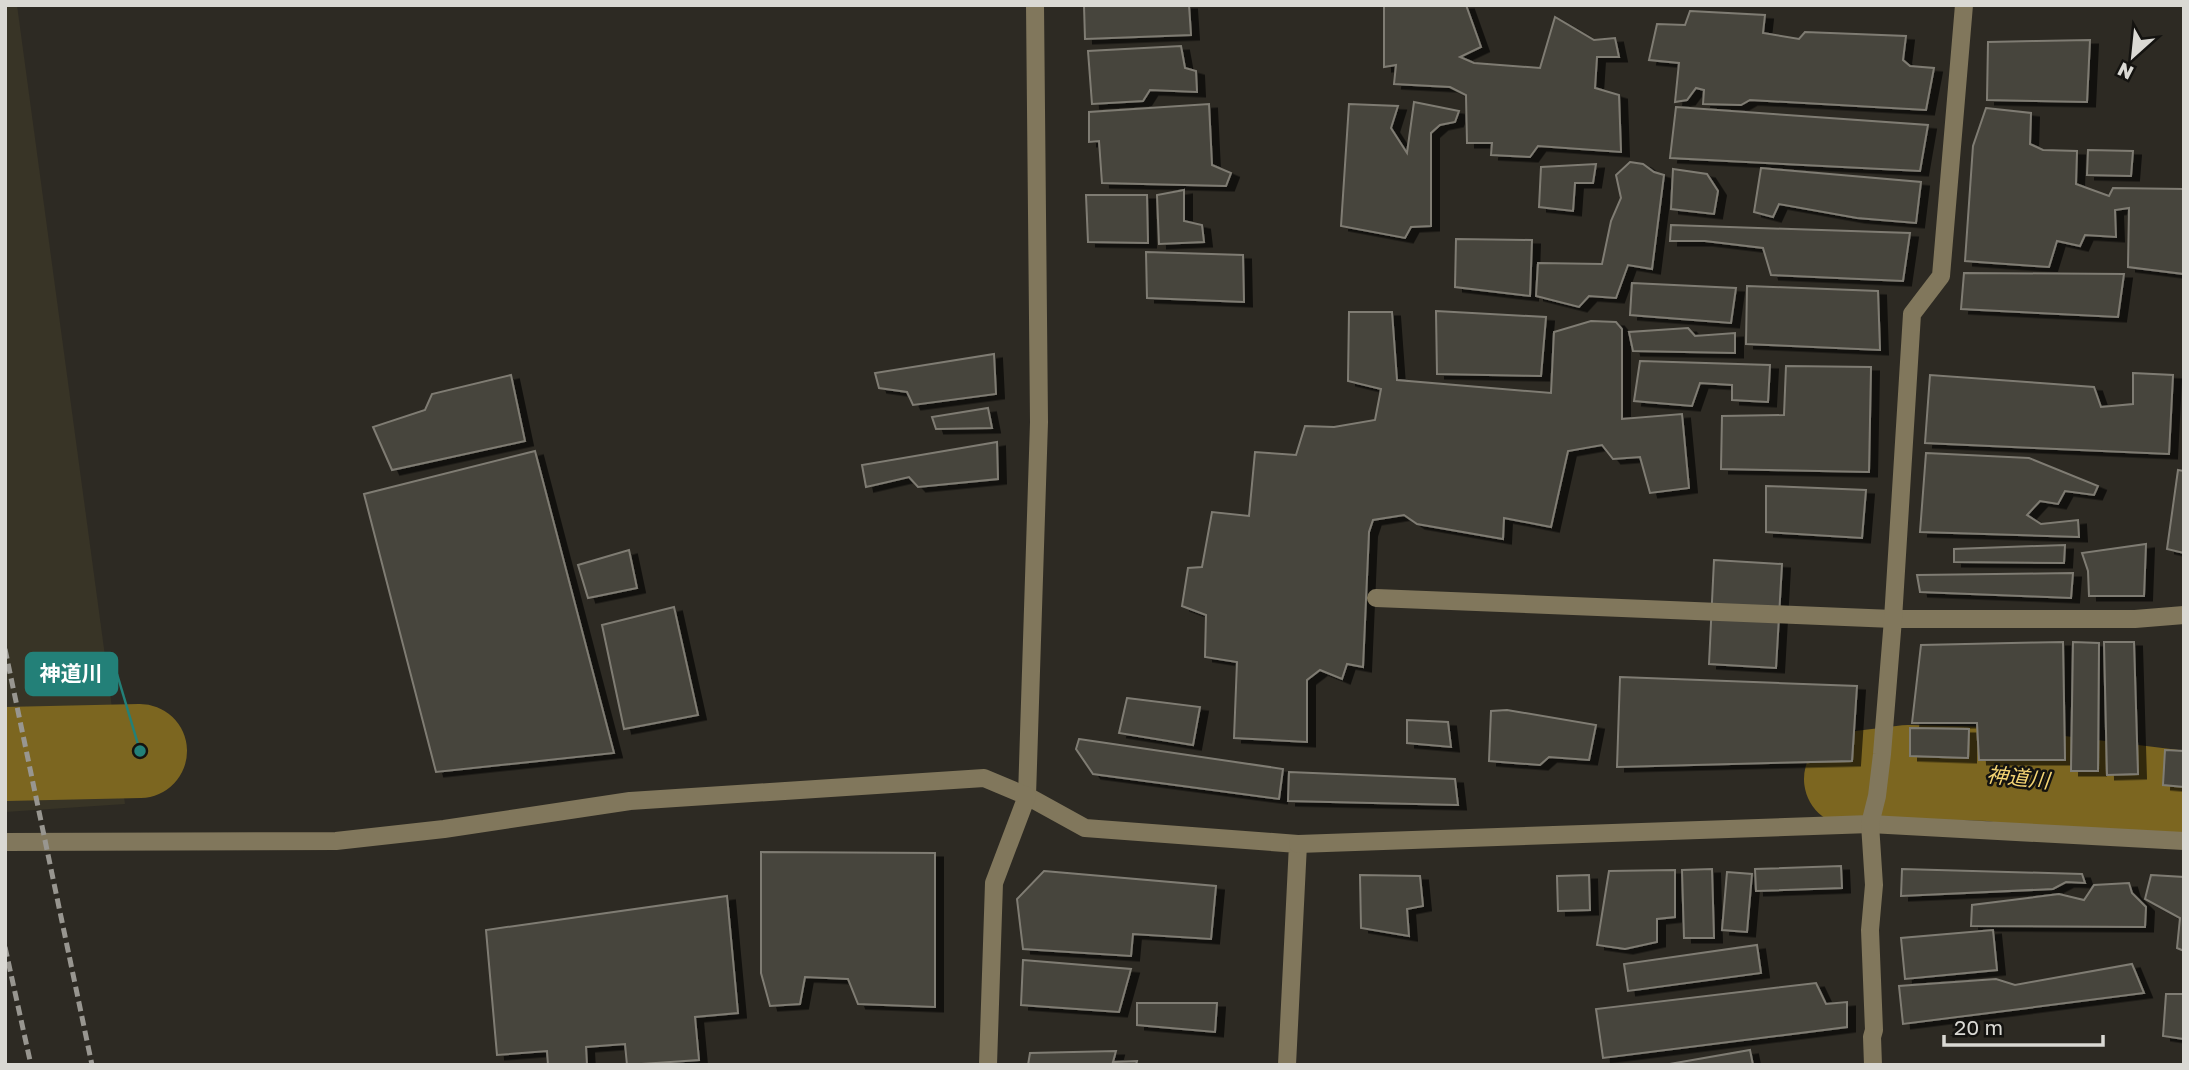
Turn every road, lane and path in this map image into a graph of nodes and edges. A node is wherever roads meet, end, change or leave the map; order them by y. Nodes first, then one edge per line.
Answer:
1 (1035, 5) edge
2 (1964, 5) edge
3 (1376, 598) dead end
4 (2184, 615) edge
5 (1893, 619) junction
6 (1027, 796) junction
7 (1870, 824) junction
8 (2184, 841) edge
9 (5, 842) edge
10 (1298, 844) junction
11 (988, 1065) edge
12 (1287, 1065) edge
13 (1873, 1065) edge

1 - 6 street
2 - 5 street
3 - 5 street
4 - 5 street
5 - 7 street
6 - 9 street
6 - 10 street
6 - 11 street
7 - 8 street
7 - 10 street
7 - 13 street
10 - 12 street

